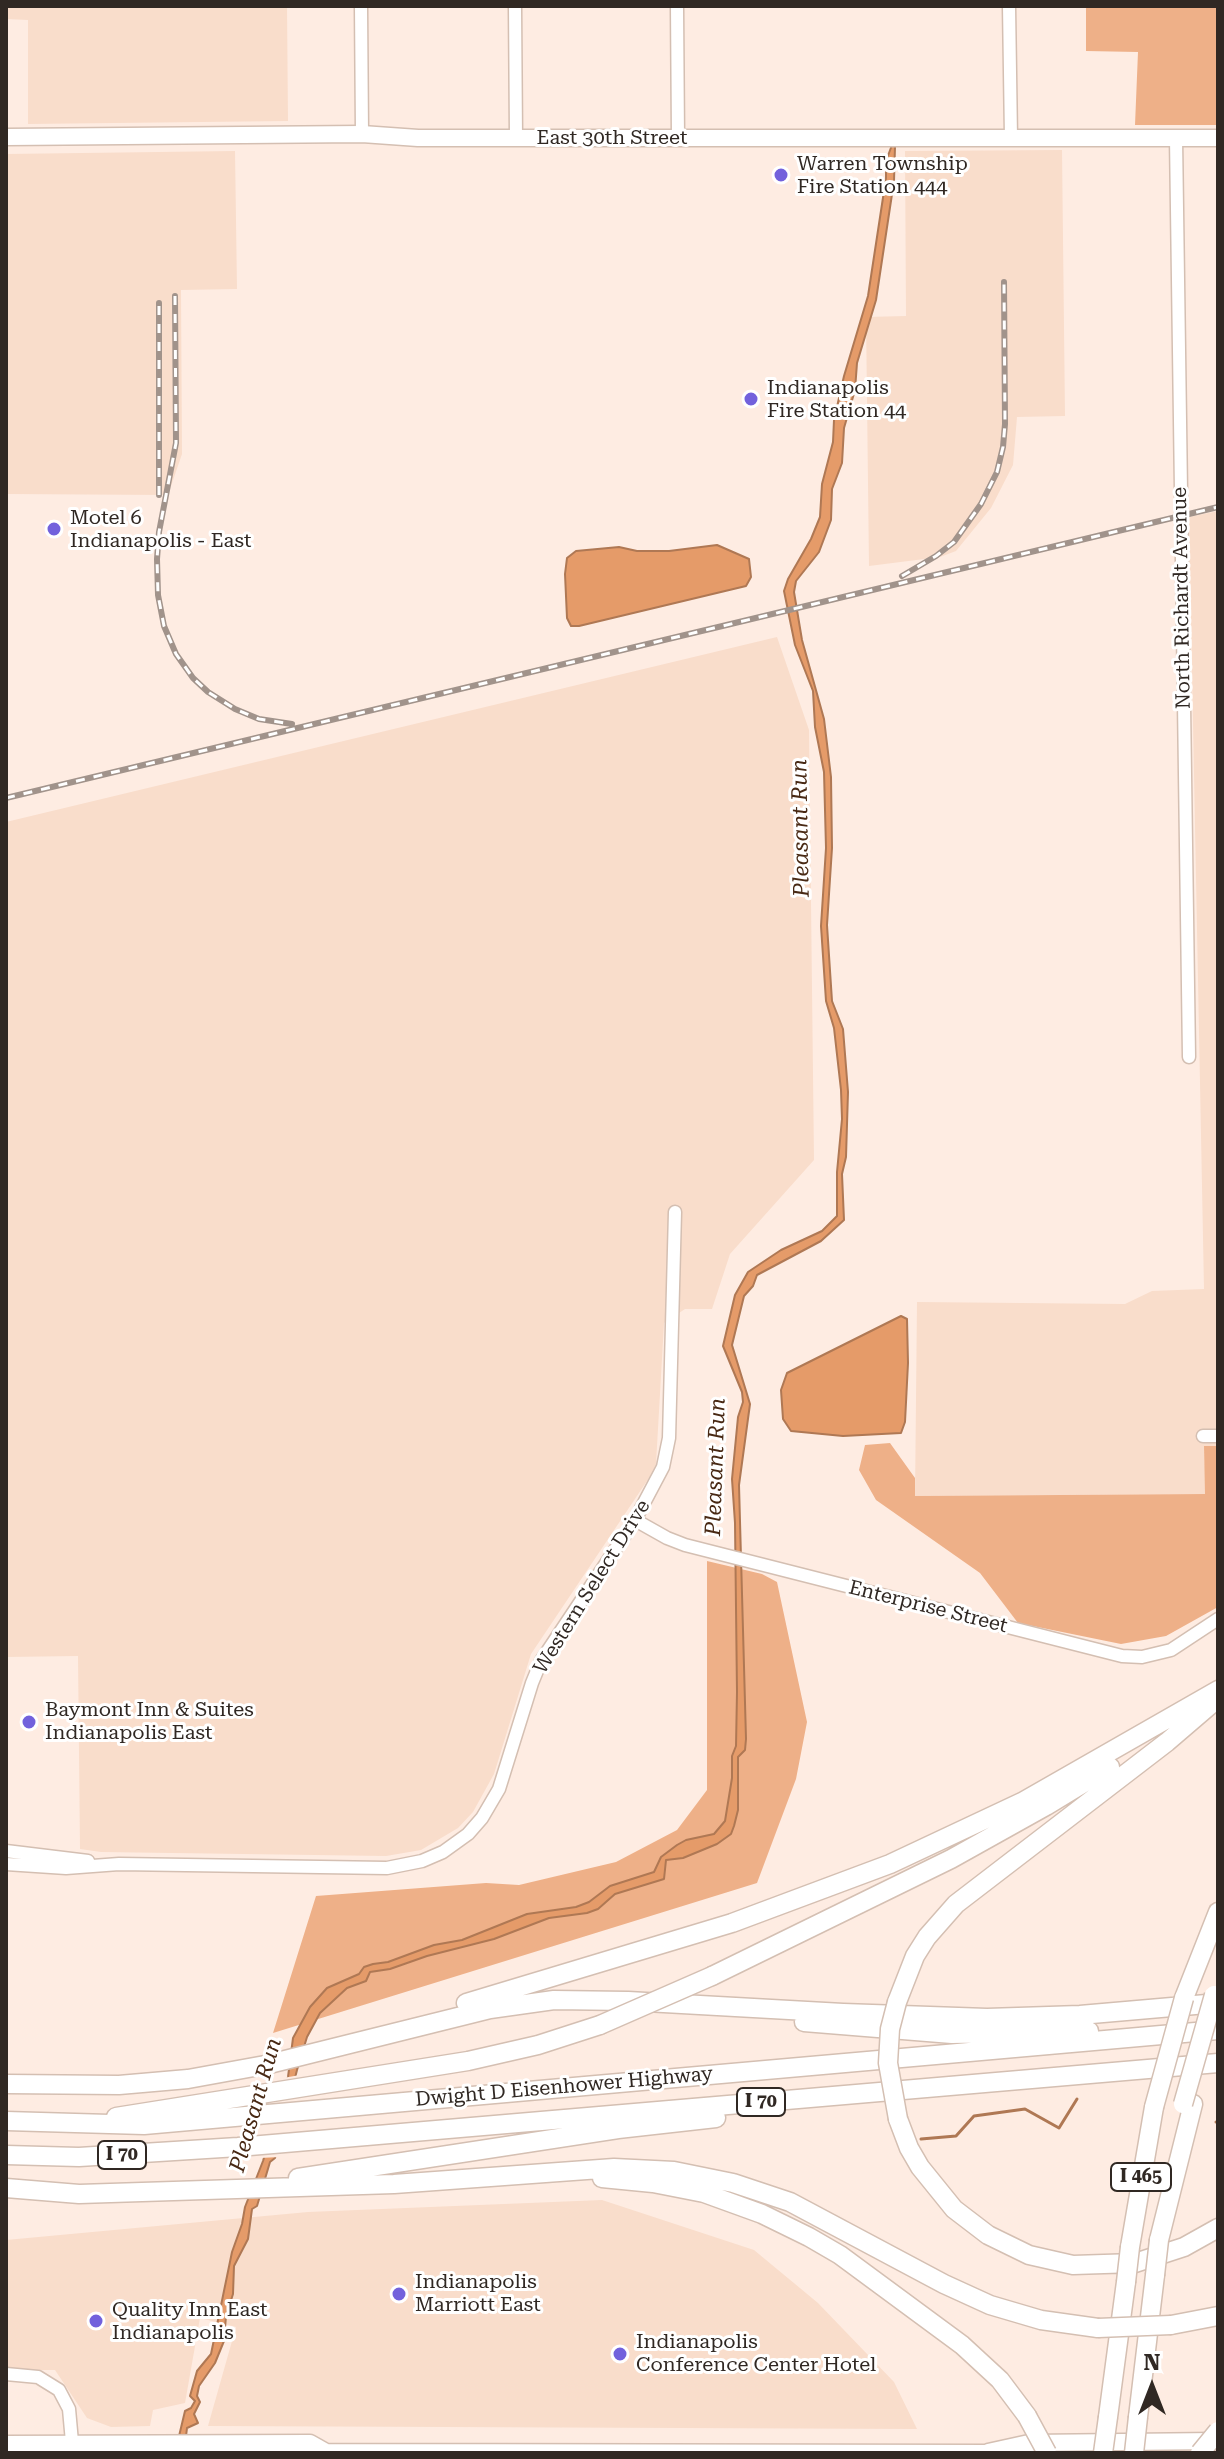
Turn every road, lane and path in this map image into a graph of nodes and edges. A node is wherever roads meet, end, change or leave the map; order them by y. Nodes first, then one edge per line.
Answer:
1 (361, 6) edge
2 (515, 6) edge
3 (677, 6) edge
4 (1009, 6) edge
5 (362, 134) junction
6 (6, 137) edge
7 (516, 138) junction
8 (678, 138) junction
9 (1011, 138) junction
10 (1176, 138) junction
11 (1218, 138) edge
12 (1189, 1057) dead end
13 (675, 1212) dead end
14 (1203, 1436) dead end
15 (1218, 1436) edge
16 (635, 1520) junction
17 (1218, 1619) edge
18 (1218, 1690) edge
19 (1218, 1699) edge
20 (1198, 1715) junction
21 (6, 1851) edge
22 (6, 1864) edge
23 (119, 1864) junction
24 (1218, 1912) edge
25 (1217, 1994) edge
26 (650, 2002) junction
27 (1218, 2018) edge
28 (1218, 2030) edge
29 (1160, 2035) junction
30 (337, 2046) junction
31 (1218, 2063) edge
32 (6, 2084) edge
33 (866, 2093) junction
34 (1188, 2104) junction
35 (6, 2121) edge
36 (78, 2124) junction
37 (6, 2155) edge
38 (526, 2175) junction
39 (290, 2184) junction
40 (6, 2188) edge
41 (1218, 2228) edge
42 (1218, 2316) edge
43 (6, 2374) edge
44 (1218, 2431) edge
45 (1218, 2441) edge
46 (6, 2444) edge
47 (72, 2450) edge
48 (325, 2452) edge
49 (529, 2452) edge
50 (956, 2453) edge
51 (990, 2453) edge
52 (1047, 2453) edge
53 (1103, 2453) edge
54 (1134, 2453) edge
55 (1200, 2453) edge

1 - 5 street
2 - 7 street
3 - 8 street
4 - 9 street
5 - 6 main road, East 30th Street
5 - 7 main road, East 30th Street
7 - 8 main road, East 30th Street
8 - 9 main road, East 30th Street
9 - 10 main road, East 30th Street
10 - 11 main road, East 30th Street
10 - 12 street, North Richardt Avenue
13 - 16 street, Western Select Drive
14 - 15 street
16 - 17 street, Enterprise Street
16 - 23 street, Western Select Drive
18 - 30 highway
19 - 20 highway
20 - 36 highway, bridge
20 - 41 highway, bridge
21 - 23 street, Western Select Drive
22 - 23 street, Western Select Drive
24 - 53 highway, I 465, bridge
25 - 26 highway
25 - 34 highway, I 465, bridge
26 - 29 highway
26 - 30 highway
27 - 34 highway
28 - 29 highway, Dwight D Eisenhower Highway / I 70
29 - 36 highway, Dwight D Eisenhower Highway / I 70
30 - 32 highway
31 - 33 highway, Dwight D Eisenhower Highway / I 70
33 - 37 highway, Dwight D Eisenhower Highway / I 70
33 - 39 highway
34 - 54 highway, I 465, bridge
35 - 36 highway, Dwight D Eisenhower Highway / I 70
38 - 39 highway
38 - 42 highway, bridge
38 - 52 highway, bridge
39 - 40 highway
43 - 47 street
44 - 55 highway, bridge
45 - 51 main road
46 - 47 main road
47 - 48 main road
48 - 49 main road
49 - 50 main road
50 - 51 main road

